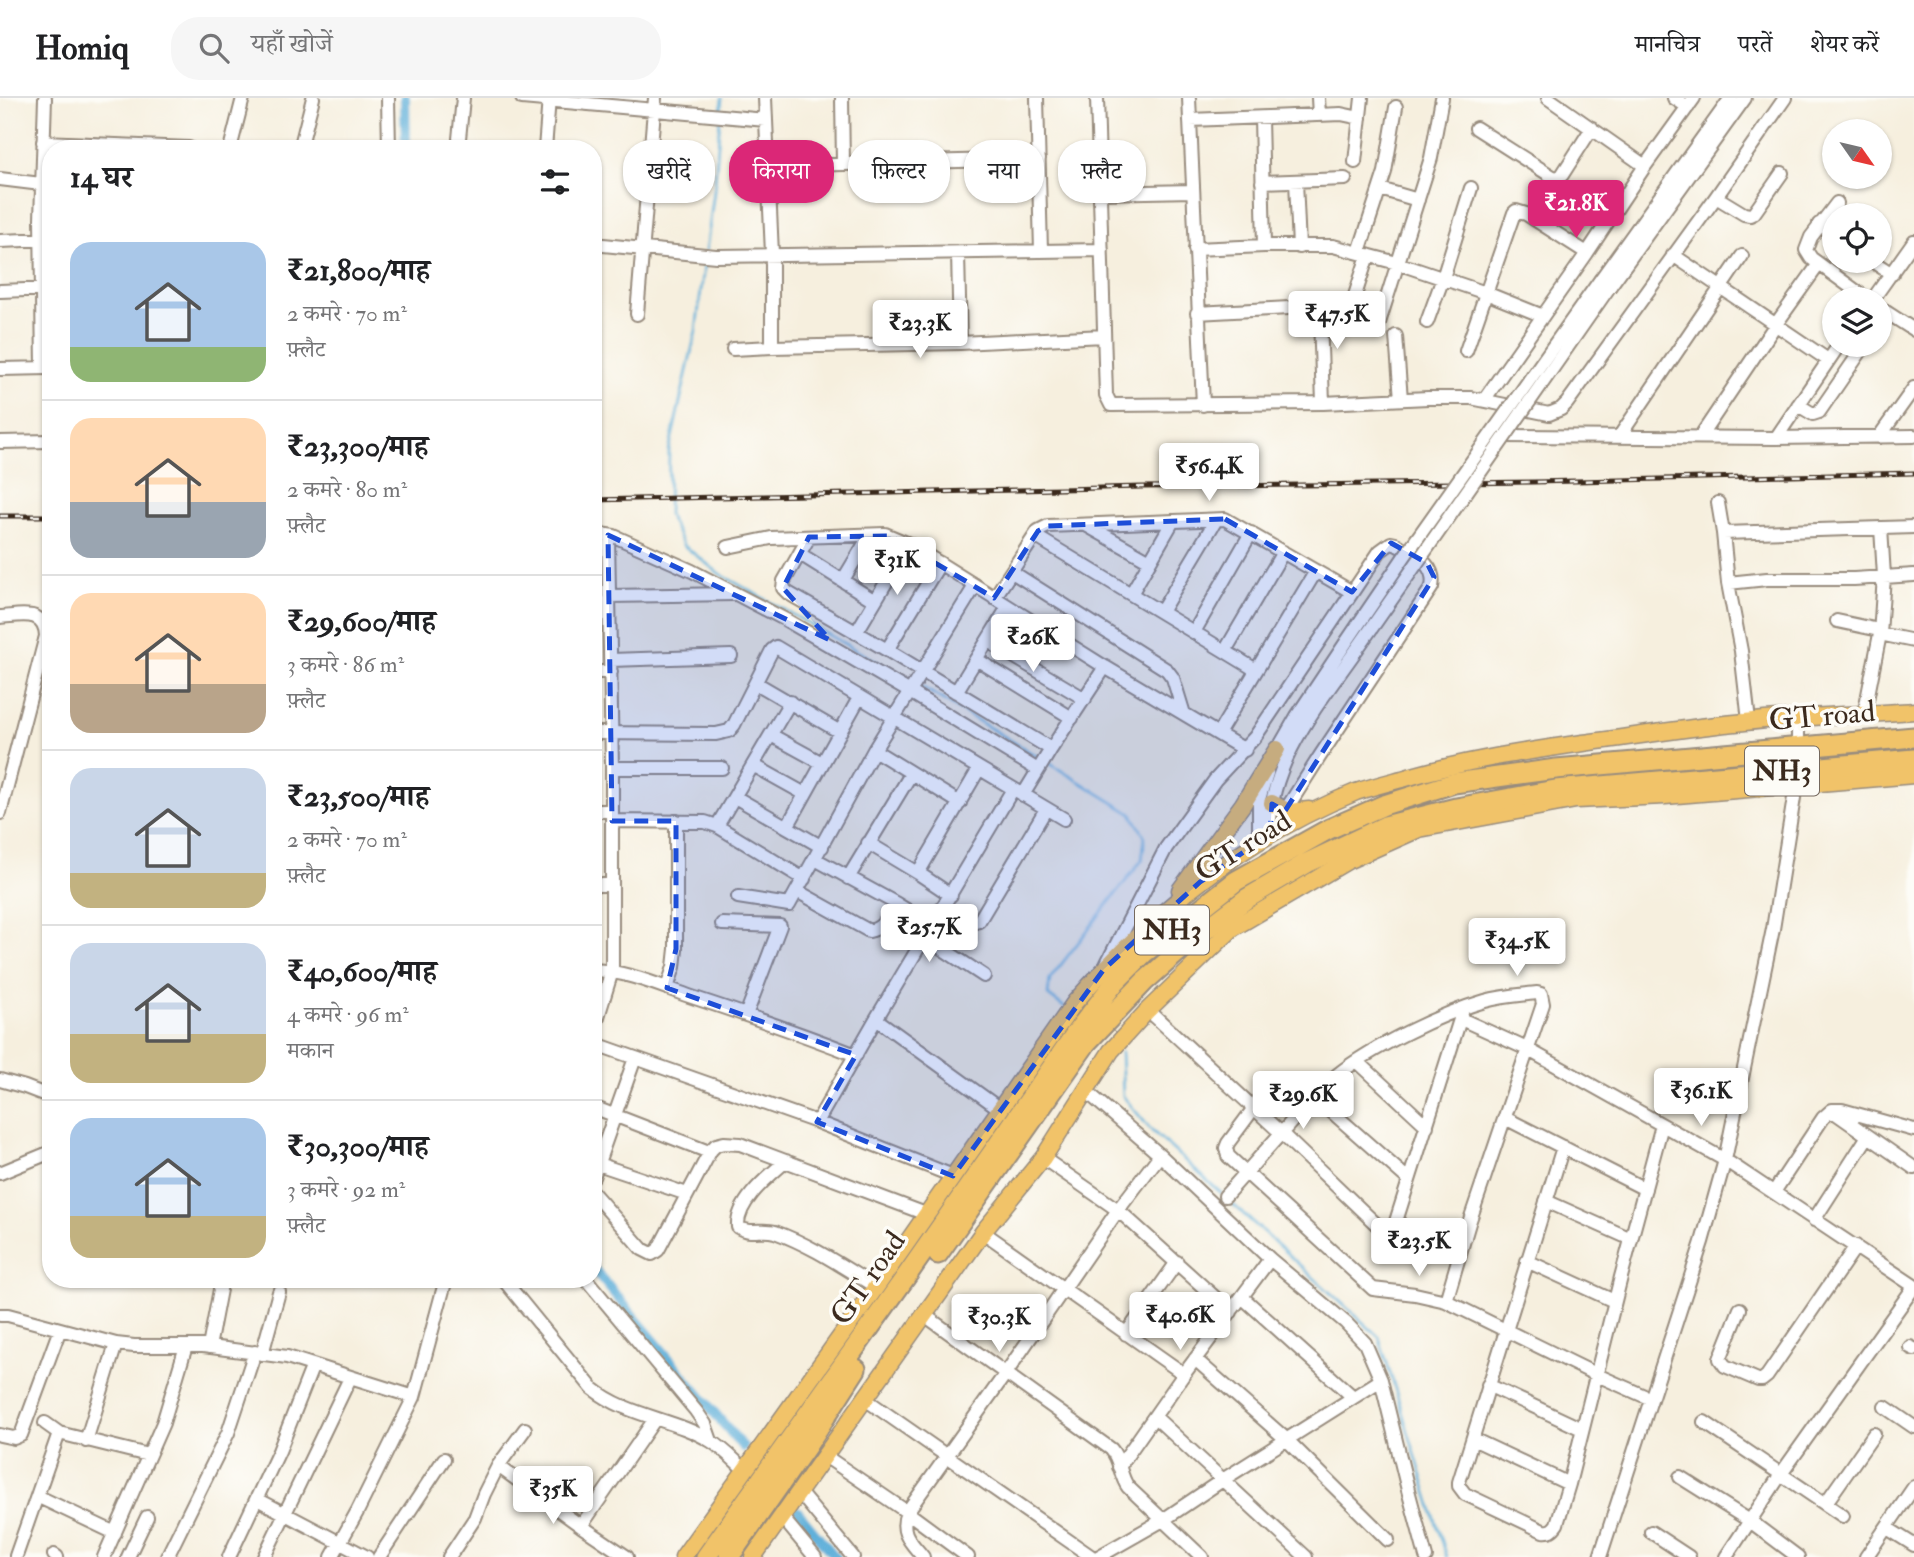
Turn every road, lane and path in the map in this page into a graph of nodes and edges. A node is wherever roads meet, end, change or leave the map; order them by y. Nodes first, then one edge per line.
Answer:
1 (46, 98) edge
2 (243, 98) edge
3 (313, 98) edge
4 (388, 98) edge
5 (463, 98) edge
6 (522, 98) edge
7 (765, 98) edge
8 (842, 98) edge
9 (1037, 98) edge
10 (1097, 98) edge
11 (1189, 98) edge
12 (1318, 98) edge
13 (1362, 98) edge
14 (1442, 98) edge
15 (1548, 98) edge
16 (1674, 98) edge
17 (1731, 98) edge
18 (1745, 98) edge
19 (1785, 98) edge
20 (549, 100) edge
21 (1691, 102) edge
22 (654, 104) edge
23 (1396, 107) dead end
24 (1319, 115) junction
25 (1261, 118) junction
26 (1360, 118) junction
27 (766, 120) junction
28 (1190, 120) junction
29 (1476, 128) dead end
30 (1592, 128) junction
31 (43, 140) edge
32 (232, 140) edge
33 (302, 140) edge
34 (390, 140) edge
35 (459, 140) edge
36 (546, 140) edge
37 (766, 140) edge
38 (1038, 140) edge
39 (1099, 140) edge
40 (964, 161) edge
41 (1355, 162) dead end
42 (42, 163) edge
43 (834, 164) edge
44 (843, 164) junction
45 (1645, 166) junction
46 (1782, 173) dead end
47 (1345, 178) dead end
48 (0, 180) edge
49 (1296, 181) junction
50 (1262, 182) junction
51 (41, 184) junction
52 (1471, 188) dead end
53 (1380, 189) junction
54 (1192, 191) junction
55 (1146, 192) edge
56 (42, 195) edge
57 (1716, 197) junction
58 (1418, 200) junction
59 (769, 203) edge
60 (1040, 203) edge
61 (1101, 203) edge
62 (1822, 220) edge
63 (1819, 224) junction
64 (1822, 226) edge
65 (42, 239) edge
66 (0, 241) edge
67 (1913, 243) edge
68 (602, 245) edge
69 (1264, 246) junction
70 (1299, 247) junction
71 (1195, 249) junction
72 (643, 250) junction
73 (1102, 250) junction
74 (1041, 251) junction
75 (958, 253) junction
76 (1587, 253) junction
77 (772, 254) junction
78 (1364, 254) junction
79 (1673, 255) junction
80 (1742, 256) dead end
81 (1397, 263) junction
82 (1819, 264) junction
83 (1892, 274) joint
84 (1443, 278) junction
85 (1606, 282) junction
86 (1851, 287) edge
87 (1882, 287) edge
88 (1722, 288) junction
89 (42, 289) edge
90 (0, 290) edge
91 (1486, 293) junction
92 (1350, 311) dead end
93 (1198, 313) junction
94 (637, 314) dead end
95 (1543, 316) junction
96 (1892, 316) edge
97 (1427, 322) dead end
98 (1776, 324) junction
99 (1378, 326) dead end
100 (1914, 330) edge
101 (1396, 336) dead end
102 (1104, 337) junction
103 (960, 343) junction
104 (772, 346) junction
105 (733, 349) dead end
106 (1466, 351) dead end
107 (1830, 357) edge
108 (1857, 357) edge
109 (1828, 360) junction
110 (42, 368) edge
111 (0, 369) edge
112 (1914, 388) edge
113 (1401, 399) junction
114 (1484, 400) junction
115 (1323, 403) junction
116 (1203, 405) junction
117 (1798, 405) junction
118 (1504, 436) junction
119 (1914, 436) edge
120 (1619, 437) junction
121 (1700, 437) junction
122 (1879, 437) junction
123 (1776, 438) junction
124 (42, 441) edge
125 (0, 442) edge
126 (1718, 503) dead end
127 (1216, 520) junction
128 (1174, 521) junction
129 (1085, 524) junction
130 (1914, 527) edge
131 (1881, 528) junction
132 (1251, 533) junction
133 (1724, 533) junction
134 (602, 534) edge
135 (608, 535) junction
136 (870, 535) junction
137 (1035, 536) junction
138 (809, 537) junction
139 (909, 544) junction
140 (728, 547) dead end
141 (1283, 552) junction
142 (800, 554) junction
143 (1150, 561) junction
144 (940, 563) junction
145 (1316, 571) junction
146 (1012, 572) junction
147 (1914, 575) edge
148 (1884, 576) junction
149 (843, 580) junction
150 (1728, 583) junction
151 (975, 586) junction
152 (1352, 592) junction
153 (735, 594) junction
154 (1131, 594) junction
155 (609, 596) junction
156 (994, 598) junction
157 (875, 601) junction
158 (1008, 607) junction
159 (1161, 612) junction
160 (0, 617) edge
161 (42, 620) edge
162 (1837, 621) dead end
163 (1194, 632) junction
164 (1880, 632) junction
165 (856, 633) junction
166 (988, 641) junction
167 (1914, 641) edge
168 (1352, 645) junction
169 (887, 650) junction
170 (42, 651) edge
171 (1226, 651) junction
172 (731, 656) dead end
173 (976, 659) junction
174 (611, 666) junction
175 (1105, 667) junction
176 (602, 669) edge
177 (1256, 670) junction
178 (921, 675) junction
179 (756, 683) junction
180 (911, 691) junction
181 (956, 692) junction
182 (859, 698) junction
183 (1085, 699) junction
184 (790, 702) junction
185 (1914, 711) edge
186 (1184, 714) junction
187 (1864, 715) junction
188 (894, 718) junction
189 (1072, 718) junction
190 (1798, 719) junction
191 (1749, 721) junction
192 (840, 732) junction
193 (602, 733) edge
194 (611, 733) junction
195 (1218, 734) junction
196 (771, 735) junction
197 (1798, 737) dead end
198 (1914, 737) edge
199 (1277, 749) junction
200 (874, 750) junction
201 (1245, 750) junction
202 (1049, 752) junction
203 (1914, 760) edge
204 (822, 763) junction
205 (753, 765) junction
206 (612, 768) junction
207 (722, 768) dead end
208 (979, 769) junction
209 (1039, 769) junction
210 (911, 774) junction
211 (1914, 775) edge
212 (1797, 780) junction
213 (1018, 792) junction
214 (805, 794) junction
215 (734, 797) junction
216 (960, 803) junction
217 (1279, 807) junction
218 (1320, 808) junction
219 (1046, 809) junction
220 (0, 813) edge
221 (602, 813) edge
222 (612, 816) junction
223 (1064, 819) dead end
224 (676, 821) junction
225 (717, 826) junction
226 (787, 827) junction
227 (1264, 838) junction
228 (868, 843) junction
229 (822, 847) junction
230 (815, 859) junction
231 (918, 873) junction
232 (848, 878) junction
233 (804, 879) junction
234 (602, 885) edge
235 (612, 886) junction
236 (797, 891) junction
237 (951, 895) junction
238 (738, 897) dead end
239 (764, 901) junction
240 (897, 904) junction
241 (1172, 904) junction
242 (722, 924) dead end
243 (757, 925) junction
244 (931, 928) junction
245 (1104, 969) junction
246 (602, 970) edge
247 (612, 971) junction
248 (984, 976) dead end
249 (667, 988) junction
250 (602, 1004) edge
251 (1148, 1010) junction
252 (1462, 1014) junction
253 (746, 1015) junction
254 (876, 1019) junction
255 (602, 1045) edge
256 (1527, 1049) junction
257 (856, 1055) junction
258 (635, 1058) junction
259 (1357, 1061) junction
260 (0, 1080) edge
261 (1086, 1091) junction
262 (42, 1094) edge
263 (1315, 1097) junction
264 (1254, 1108) junction
265 (1000, 1109) junction
266 (602, 1110) edge
267 (1832, 1110) junction
268 (615, 1115) junction
269 (1505, 1118) junction
270 (817, 1122) junction
271 (1662, 1125) junction
272 (1427, 1126) junction
273 (1914, 1130) edge
274 (1281, 1133) junction
275 (1868, 1136) junction
276 (1563, 1147) junction
277 (709, 1152) junction
278 (602, 1153) edge
279 (1160, 1155) junction
280 (42, 1157) edge
281 (1043, 1158) junction
282 (1725, 1160) junction
283 (786, 1161) junction
284 (1914, 1168) edge
285 (1246, 1172) junction
286 (0, 1173) edge
287 (602, 1173) edge
288 (953, 1176) junction
289 (1409, 1180) junction
290 (1645, 1189) junction
291 (1774, 1192) junction
292 (687, 1194) junction
293 (1224, 1196) dead end
294 (1546, 1201) junction
295 (602, 1203) edge
296 (1118, 1210) junction
297 (926, 1214) junction
298 (1814, 1220) junction
299 (983, 1231) junction
300 (1392, 1234) junction
301 (1465, 1238) junction
302 (1631, 1240) junction
303 (1856, 1247) junction
304 (1270, 1259) junction
305 (1527, 1261) junction
306 (1177, 1262) junction
307 (876, 1287) junction
308 (1914, 1287) edge
309 (220, 1288) edge
310 (444, 1288) edge
311 (510, 1288) edge
312 (594, 1288) edge
313 (1063, 1288) junction
314 (279, 1292) dead end
315 (1242, 1297) junction
316 (1446, 1301) junction
317 (1615, 1301) junction
318 (1740, 1309) dead end
319 (1231, 1312) junction
320 (923, 1314) junction
321 (0, 1315) edge
322 (60, 1329) junction
323 (1505, 1330) junction
324 (1126, 1334) junction
325 (116, 1344) junction
326 (186, 1346) junction
327 (209, 1347) junction
328 (259, 1353) junction
329 (1195, 1359) junction
330 (313, 1365) junction
331 (1006, 1373) junction
332 (1184, 1374) junction
333 (1597, 1375) junction
334 (350, 1378) junction
335 (1381, 1380) junction
336 (1488, 1385) junction
337 (414, 1397) junction
338 (1353, 1397) junction
339 (865, 1399) junction
340 (1651, 1399) junction
341 (1885, 1407) dead end
342 (1155, 1417) junction
343 (655, 1419) junction
344 (1704, 1422) dead end
345 (45, 1423) dead end
346 (1914, 1427) edge
347 (525, 1429) dead end
348 (1582, 1429) junction
349 (59, 1433) junction
350 (1874, 1434) dead end
351 (0, 1435) edge
352 (1473, 1439) junction
353 (1287, 1440) junction
354 (86, 1441) junction
355 (710, 1441) junction
356 (148, 1455) junction
357 (825, 1455) junction
358 (946, 1457) junction
359 (443, 1459) dead end
360 (498, 1466) junction
361 (1119, 1467) junction
362 (745, 1469) junction
363 (1781, 1474) junction
364 (1681, 1477) dead end
365 (1224, 1479) junction
366 (1569, 1484) junction
367 (1914, 1487) edge
368 (798, 1491) junction
369 (37, 1496) junction
370 (257, 1499) junction
371 (1825, 1504) junction
372 (907, 1512) junction
373 (286, 1514) junction
374 (781, 1516) junction
375 (1843, 1516) dead end
376 (146, 1517) dead end
377 (1163, 1520) junction
378 (1750, 1521) junction
379 (581, 1526) junction
380 (1887, 1528) junction
381 (1651, 1531) dead end
382 (115, 1533) junction
383 (1388, 1540) dead end
384 (340, 1543) junction
385 (1914, 1545) edge
386 (16, 1556) edge
387 (1100, 1556) edge
388 (104, 1557) edge
389 (128, 1557) edge
390 (167, 1557) edge
391 (229, 1557) edge
392 (264, 1557) edge
393 (332, 1557) edge
394 (367, 1557) edge
395 (379, 1557) edge
396 (449, 1557) edge
397 (627, 1557) edge
398 (683, 1557) edge
399 (706, 1557) edge
400 (729, 1557) edge
401 (753, 1557) edge
402 (815, 1557) edge
403 (853, 1557) edge
404 (923, 1557) edge
405 (968, 1557) edge
406 (1202, 1557) edge
407 (1306, 1557) edge
408 (1426, 1557) edge
409 (1600, 1557) edge
410 (1689, 1557) edge
411 (1726, 1557) edge
412 (1798, 1557) edge
413 (1867, 1557) edge

1 - 31 street
2 - 32 street
3 - 33 street
4 - 34 street
5 - 35 street
6 - 20 street
7 - 27 street
8 - 44 street
9 - 38 street
10 - 39 street
11 - 28 street
12 - 24 street
13 - 26 street
14 - 58 street
15 - 30 street
16 - 21 street
17 - 85 street
18 - 85 street
19 - 57 street
20 - 22 street
20 - 36 street
21 - 45 street
22 - 27 street
22 - 72 street
23 - 53 street
24 - 25 street
24 - 26 street
25 - 28 street
25 - 50 street
26 - 41 street
27 - 37 street
28 - 54 street
29 - 30 street
30 - 45 street
40 - 44 street
42 - 51 street
43 - 44 street
45 - 76 street
46 - 57 street
47 - 49 street
48 - 51 street
49 - 50 street
49 - 70 street
50 - 69 street
51 - 56 street
52 - 84 street
53 - 58 street
53 - 78 street
54 - 55 street
54 - 71 street
57 - 79 street
58 - 81 street
59 - 77 street
60 - 74 street
61 - 73 street
62 - 63 street
63 - 64 street
63 - 82 street
65 - 66 street
67 - 83 street
68 - 72 street
69 - 70 street
69 - 71 street
70 - 78 street
71 - 93 street
72 - 77 street
72 - 94 street
73 - 74 street
73 - 102 street
74 - 75 street
75 - 77 street
75 - 103 street
76 - 91 street
76 - 95 street
77 - 104 street
78 - 81 street
78 - 92 street
79 - 88 street
79 - 114 street
80 - 88 street
81 - 84 street
81 - 99 street
82 - 86 street
82 - 98 street
83 - 87 street
84 - 91 street
84 - 97 street
85 - 118 street, bridge
85 - 168 street, bridge
88 - 98 street
88 - 120 street
89 - 90 street
91 - 95 street
91 - 106 street
93 - 115 street
93 - 116 street
95 - 114 street
96 - 100 street
98 - 109 street
98 - 121 street
101 - 113 street
102 - 103 street
102 - 116 street
103 - 104 street
104 - 105 street
107 - 109 street
108 - 117 street
109 - 117 street
110 - 111 street
112 - 122 street
113 - 114 street
113 - 115 street
115 - 116 street
117 - 123 street
118 - 120 street
118 - 168 street, bridge
119 - 122 street
120 - 121 street
121 - 123 street
122 - 123 street
124 - 125 street
126 - 133 street
127 - 128 street
127 - 132 street
127 - 159 street
128 - 129 street
128 - 143 street
129 - 137 street
129 - 143 street
130 - 131 street
131 - 133 street
131 - 148 street
132 - 141 street
132 - 163 street
133 - 150 street
134 - 135 street
135 - 153 street
135 - 155 street
136 - 138 street
136 - 139 street
136 - 149 street
137 - 146 street
137 - 154 street
138 - 140 street
138 - 142 street
139 - 144 street
139 - 157 street
141 - 145 street
141 - 171 street
142 - 149 street
142 - 165 street
143 - 154 street
144 - 151 street
144 - 169 street
145 - 152 street
145 - 177 street
146 - 156 street
146 - 186 street
147 - 148 street
148 - 150 street
148 - 164 street
149 - 157 street
150 - 191 street
151 - 156 street
151 - 178 street
152 - 201 street
152 - 217 street
153 - 155 street
153 - 180 street
154 - 159 street
155 - 174 street
156 - 158 street
157 - 165 street
158 - 166 street
158 - 175 street
159 - 163 street
160 - 161 street
162 - 164 street
163 - 171 street
164 - 167 street
164 - 187 street
165 - 169 street
166 - 173 street
166 - 183 street
168 - 199 street
168 - 217 street
169 - 178 street
170 - 220 street
171 - 177 street
172 - 174 street
173 - 181 street
173 - 189 street
174 - 176 street
174 - 194 street
175 - 183 street
175 - 186 street
177 - 195 street
178 - 180 street
178 - 181 street
179 - 182 street
179 - 184 street
179 - 194 street
180 - 188 street
180 - 209 street
181 - 202 street
182 - 188 street
182 - 192 street
183 - 189 street
184 - 192 street
184 - 196 street
185 - 187 main road
186 - 195 street
187 - 190 main road
188 - 200 street
188 - 208 street
189 - 202 street
190 - 191 main road
190 - 197 street
191 - 218 main road
192 - 204 street
193 - 194 street
194 - 206 street
195 - 201 street
196 - 204 street
196 - 205 street
198 - 399 highway, GT road / NH3
199 - 227 street
199 - 241 main road
200 - 210 street
200 - 229 street
201 - 245 street
202 - 209 street
203 - 400 highway, GT road / NH3
204 - 214 street
205 - 214 street
205 - 215 street
206 - 207 street
206 - 222 street
208 - 213 street
208 - 216 street
209 - 213 street
210 - 216 street
210 - 228 street
211 - 212 main road
212 - 251 main road
212 - 282 street
213 - 219 street
213 - 237 street
214 - 226 street
215 - 225 street
215 - 226 street
216 - 231 street
217 - 218 main road
217 - 227 street
218 - 227 main road
219 - 223 street
219 - 244 street
221 - 222 street
222 - 224 street
222 - 235 street
224 - 225 street
224 - 249 street
225 - 233 street
226 - 229 street
227 - 241 main road
228 - 231 street
228 - 232 street
229 - 230 street
230 - 232 street
230 - 233 street
231 - 237 street
232 - 240 street
233 - 236 street
234 - 235 street
235 - 247 street
236 - 239 street
236 - 240 street
237 - 244 street
238 - 239 street
239 - 243 street
240 - 244 street
241 - 245 main road
242 - 243 street
243 - 253 street
244 - 248 street
244 - 254 street
245 - 265 main road
246 - 247 street
247 - 249 street
247 - 250 street
249 - 253 street
251 - 261 main road
251 - 264 street
252 - 256 street
252 - 256 street
252 - 259 street
252 - 272 street
253 - 257 street
254 - 257 street
254 - 265 street
255 - 258 street
256 - 269 street
256 - 271 street
257 - 270 street
258 - 268 street
258 - 270 street
259 - 263 street
259 - 272 street
260 - 262 street
261 - 279 street
261 - 281 main road
263 - 274 street
263 - 289 street
264 - 274 street
264 - 285 street
265 - 288 main road
266 - 268 street
267 - 273 street
267 - 275 street
267 - 291 street
268 - 277 street
268 - 278 street
269 - 276 street
269 - 301 street
270 - 288 street
271 - 282 street
271 - 290 street
272 - 289 street
274 - 285 street
274 - 300 street
275 - 284 street
275 - 298 street
276 - 290 street
276 - 294 street
277 - 283 street
277 - 292 street
279 - 296 street
279 - 304 street
280 - 286 street
281 - 296 street
281 - 299 main road
282 - 291 street
282 - 340 street
283 - 297 street
283 - 307 street
285 - 293 street
285 - 316 street
287 - 292 street
288 - 297 main road
289 - 300 street
290 - 302 street
291 - 298 street
292 - 295 street
294 - 302 street
294 - 305 street
296 - 306 street
296 - 313 street
297 - 307 main road
298 - 303 street
299 - 313 street
299 - 320 main road
300 - 301 street
301 - 316 street
302 - 317 street
303 - 308 street
303 - 318 street
304 - 315 street
304 - 335 street
305 - 317 street
305 - 323 street
306 - 319 street
306 - 324 street
307 - 362 main road
308 - 363 street
309 - 327 street
310 - 337 street
311 - 343 street
312 - 355 street
313 - 324 street
313 - 331 street
314 - 328 street
315 - 319 street
315 - 338 street
316 - 323 street
317 - 333 street
319 - 329 street
320 - 331 street
320 - 339 main road
321 - 322 street
322 - 325 street
322 - 351 street
323 - 333 street
323 - 336 street
324 - 332 street
325 - 326 street
325 - 354 street
326 - 327 street
326 - 356 street
327 - 328 street
328 - 330 street
328 - 390 street
329 - 332 street
329 - 353 street
330 - 334 street
330 - 370 street
331 - 358 street
331 - 361 street
332 - 342 street
333 - 340 street
333 - 348 street
334 - 337 street
334 - 373 street
335 - 338 street
335 - 408 street
336 - 348 street
336 - 352 street
337 - 384 street
338 - 353 street
339 - 357 main road
339 - 358 street
340 - 409 street
341 - 346 street
342 - 361 street
342 - 365 street
343 - 355 street
343 - 379 street
344 - 363 street
345 - 349 street
347 - 360 street
348 - 366 street
349 - 354 street
349 - 369 street
350 - 371 street
352 - 366 street
352 - 366 street
353 - 365 street
353 - 383 street
354 - 356 street
355 - 362 street
356 - 382 street
357 - 368 main road
357 - 372 street
358 - 372 street
358 - 387 street
359 - 395 street
360 - 379 street
360 - 396 street
361 - 377 street
362 - 398 main road
363 - 371 street
363 - 378 street
364 - 378 street
365 - 377 street
365 - 407 street
367 - 380 street
368 - 374 main road
368 - 403 street
369 - 382 street
369 - 386 street
370 - 373 street
370 - 391 street
371 - 375 street
372 - 404 street
372 - 405 street
373 - 384 street
373 - 392 street
374 - 401 main road
374 - 402 street
376 - 389 street
377 - 387 street
377 - 406 street
378 - 411 street
378 - 412 street
379 - 397 street
380 - 385 street
380 - 413 street
381 - 410 street
382 - 388 street
384 - 393 street
384 - 394 street

